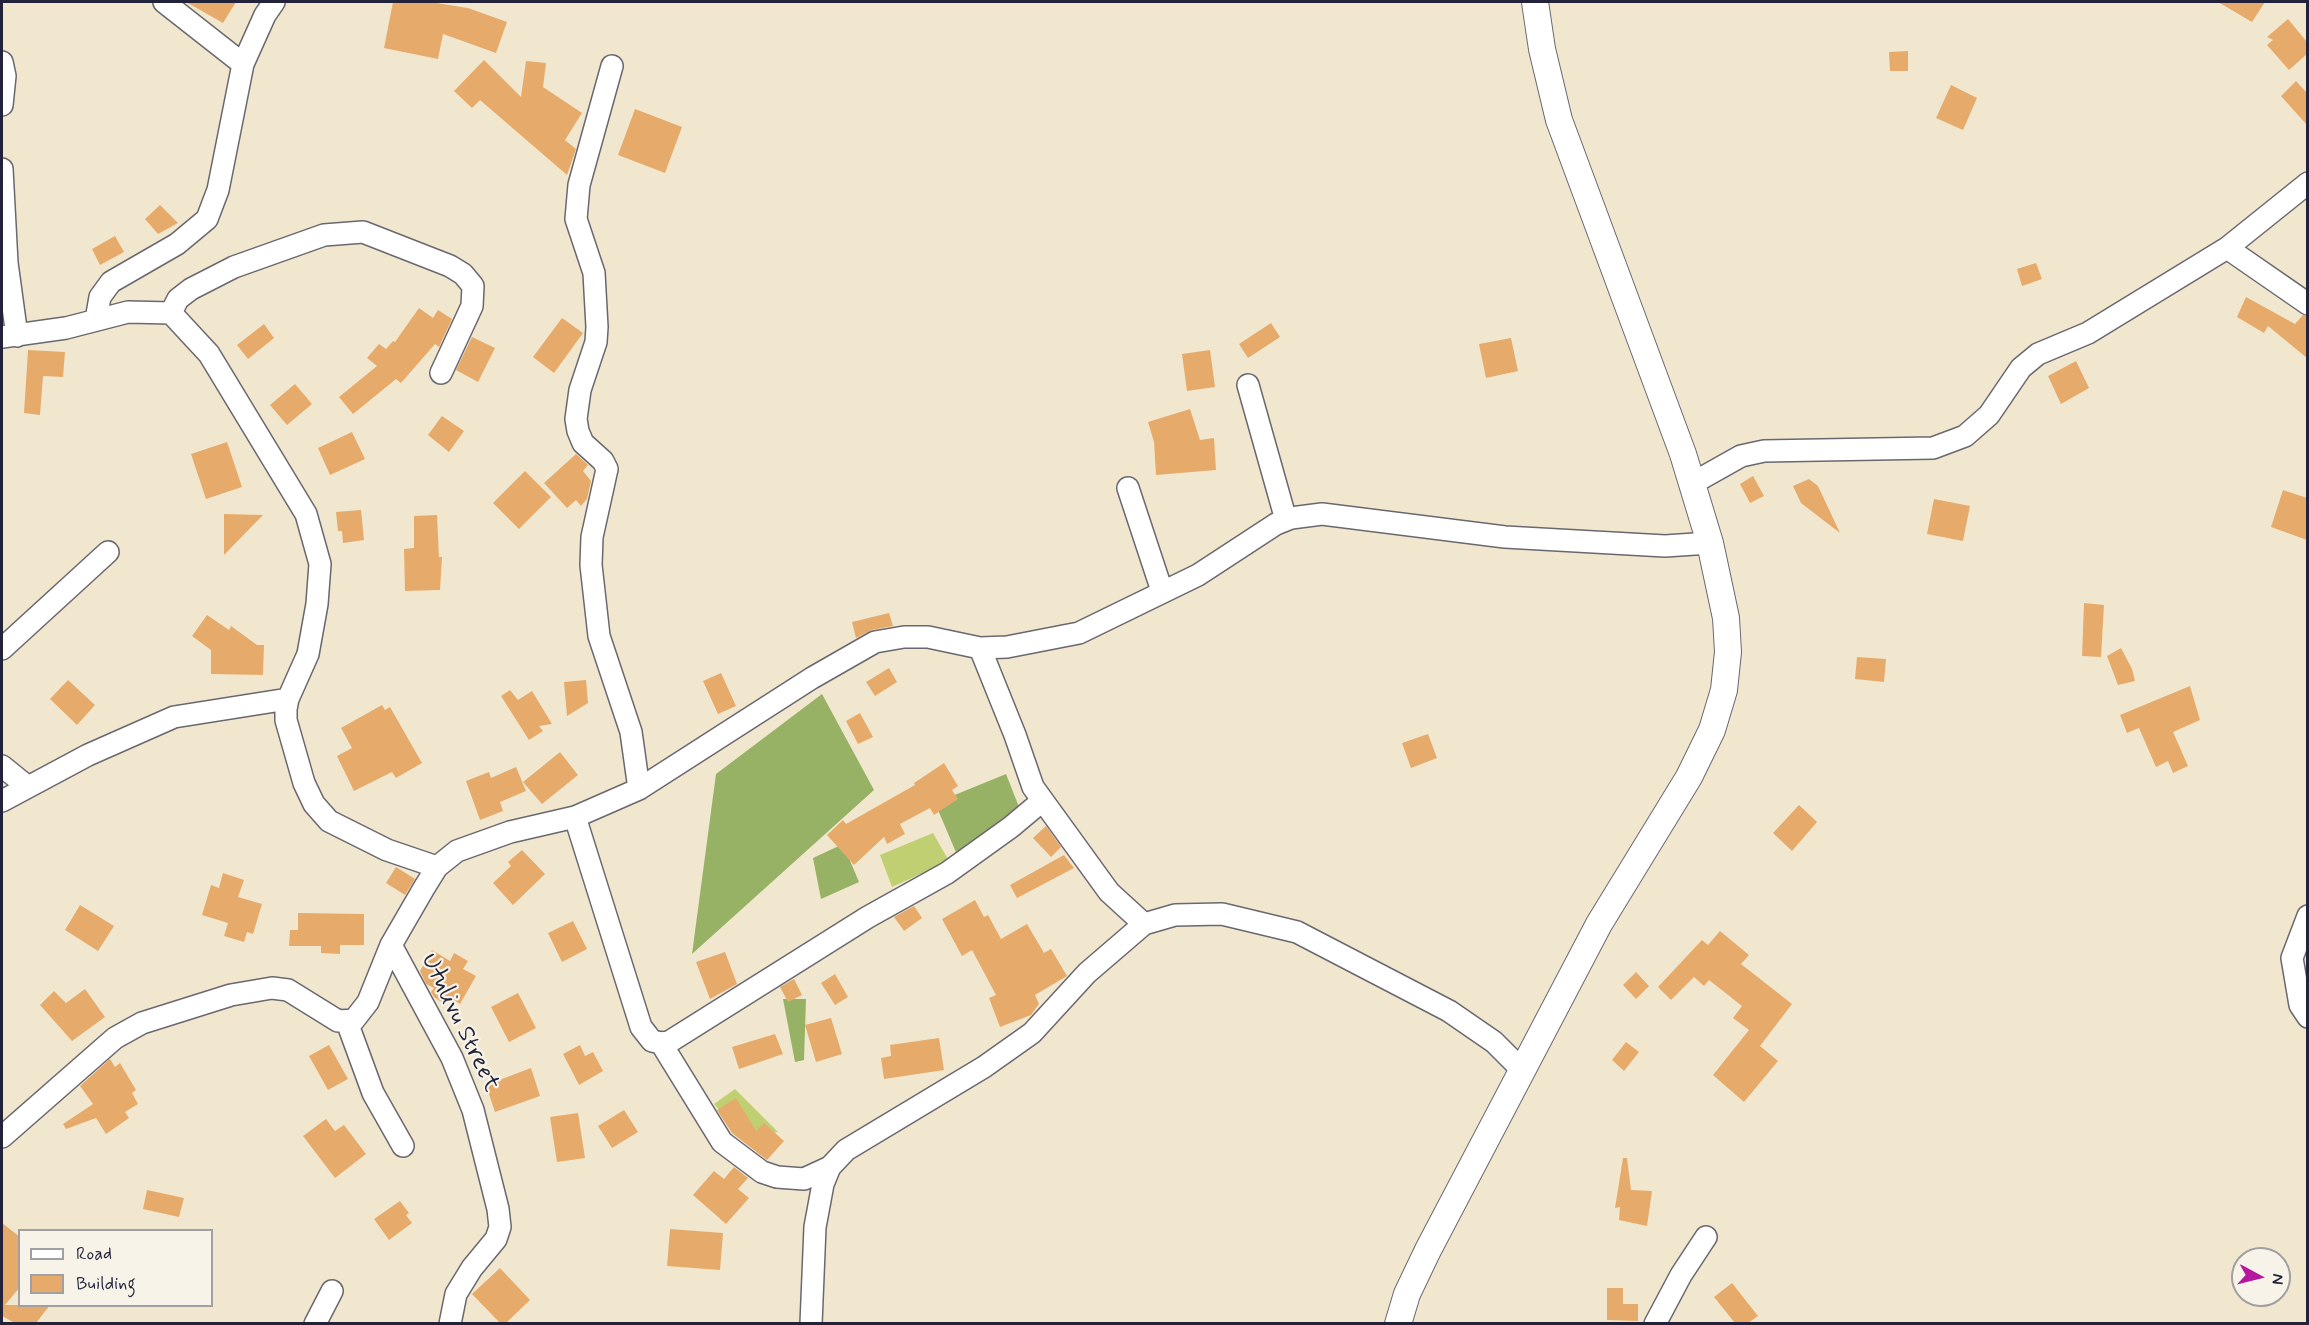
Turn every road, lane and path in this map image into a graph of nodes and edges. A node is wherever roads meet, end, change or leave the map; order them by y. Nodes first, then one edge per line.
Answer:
1 (164, 2) edge
2 (274, 2) edge
3 (1536, 2) edge
4 (2, 62) edge
5 (243, 64) junction
6 (612, 66) dead end
7 (2, 105) edge
8 (2, 169) edge
9 (2307, 183) edge
10 (2228, 248) junction
11 (2307, 304) edge
12 (171, 313) junction
13 (96, 320) junction
14 (9, 336) edge
15 (441, 373) dead end
16 (1248, 385) dead end
17 (1693, 483) junction
18 (1128, 488) dead end
19 (1286, 520) junction
20 (1710, 543) junction
21 (108, 552) dead end
22 (1162, 591) junction
23 (980, 648) junction
24 (2, 649) edge
25 (288, 699) junction
26 (2, 766) edge
27 (28, 787) junction
28 (639, 789) junction
29 (2, 801) edge
30 (1042, 801) junction
31 (575, 817) junction
32 (437, 867) junction
33 (2307, 916) edge
34 (1144, 924) junction
35 (392, 945) junction
36 (2307, 1017) edge
37 (347, 1022) junction
38 (661, 1043) junction
39 (1522, 1070) junction
40 (2, 1137) edge
41 (403, 1146) dead end
42 (830, 1167) junction
43 (1706, 1237) dead end
44 (332, 1291) dead end
45 (315, 1323) edge
46 (450, 1323) edge
47 (811, 1323) edge
48 (1398, 1323) edge
49 (1655, 1323) edge

1 - 5 street
2 - 5 street
3 - 17 street
4 - 7 street
5 - 13 street
6 - 28 street
8 - 14 street
9 - 10 street
10 - 11 street
10 - 17 street
12 - 13 street
12 - 15 street
12 - 25 street
13 - 14 street
16 - 19 street
17 - 20 street
18 - 22 street
19 - 20 street
19 - 22 street
20 - 39 street
21 - 24 street
22 - 23 street
23 - 28 street
23 - 30 street
25 - 27 street
25 - 32 street
26 - 27 street
27 - 29 street
28 - 31 street
30 - 34 street
30 - 38 street
31 - 32 street
31 - 38 street
32 - 35 street
33 - 36 street
34 - 39 street
34 - 42 street
35 - 37 street
35 - 46 street, Utulivu Street
37 - 40 street
37 - 41 street
38 - 42 street
39 - 48 street
42 - 47 street
43 - 49 street
44 - 45 street

